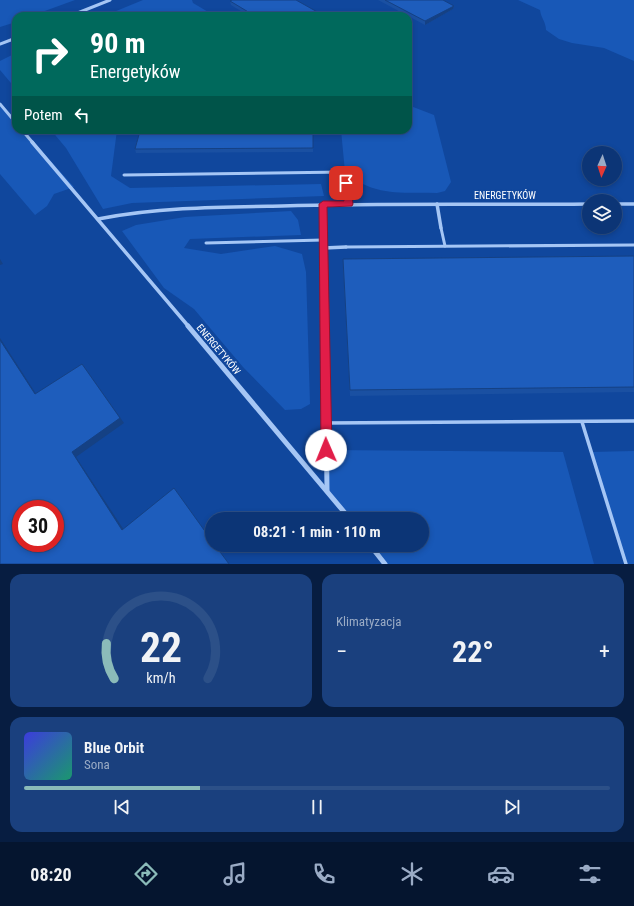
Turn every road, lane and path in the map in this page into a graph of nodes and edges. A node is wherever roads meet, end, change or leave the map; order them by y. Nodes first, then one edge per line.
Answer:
1 (110, 0) edge
2 (80, 12) edge
3 (12, 40) edge
4 (0, 44) edge
5 (0, 104) edge
6 (12, 118) edge
7 (25, 134) edge
8 (124, 175) dead end
9 (323, 204) junction
10 (349, 204) junction
11 (437, 204) junction
12 (582, 204) edge
13 (622, 204) edge
14 (634, 204) edge
15 (98, 219) junction
16 (441, 228) joint
17 (323, 240) junction
18 (206, 242) dead end
19 (634, 244) edge
20 (445, 246) junction
21 (346, 247) joint
22 (324, 248) junction
23 (634, 421) edge
24 (582, 422) junction
25 (326, 423) junction
26 (327, 490) junction
27 (344, 512) edge
28 (376, 552) edge
29 (385, 564) edge
30 (626, 564) edge

1 - 2 street
3 - 4 street
5 - 6 street
7 - 15 street, ENERGETYKÓW
8 - 10 lane
9 - 10 street, ENERGETYKÓW
9 - 15 street, ENERGETYKÓW
9 - 17 street
10 - 11 street, ENERGETYKÓW
11 - 12 street, ENERGETYKÓW
11 - 16 street
13 - 14 street
15 - 26 street, ENERGETYKÓW
16 - 20 lane
17 - 18 lane
17 - 22 street
19 - 20 lane
20 - 21 lane
21 - 22 street
22 - 25 street
23 - 24 lane
24 - 25 lane
24 - 30 lane
25 - 26 street
26 - 27 street, ENERGETYKÓW
28 - 29 street

